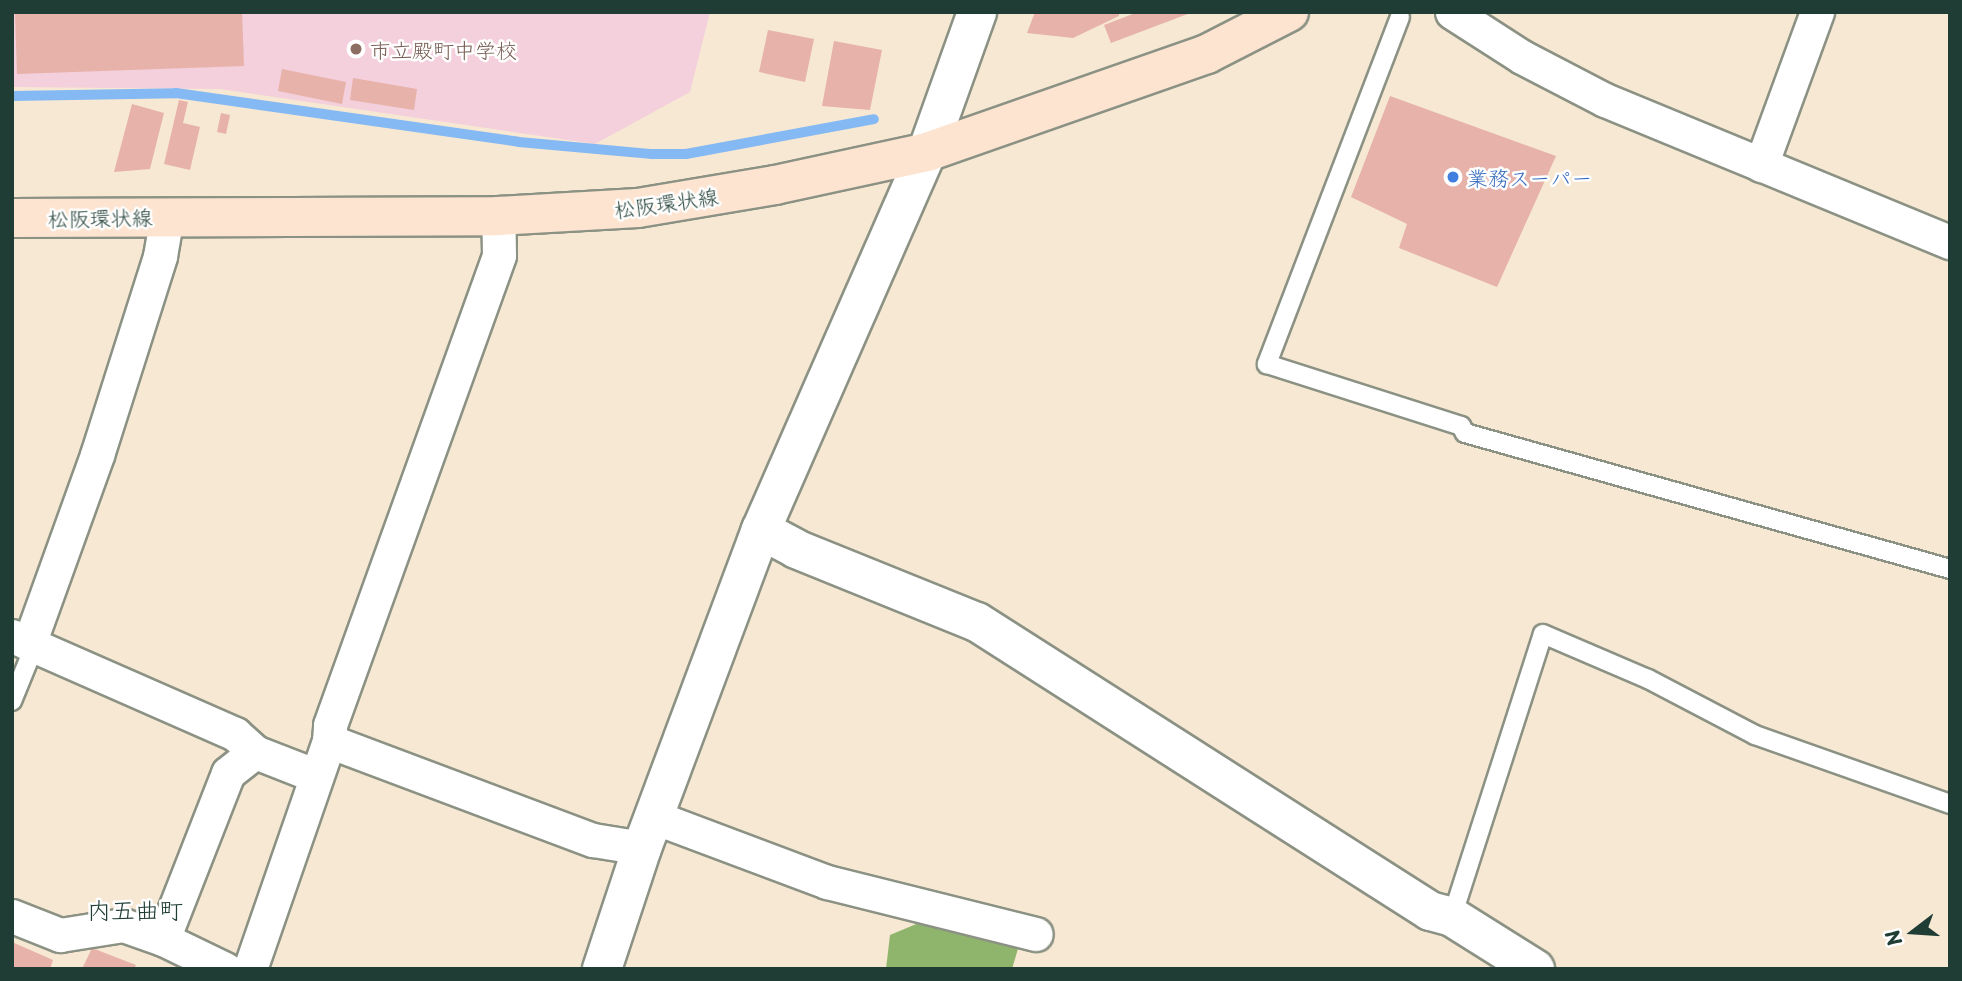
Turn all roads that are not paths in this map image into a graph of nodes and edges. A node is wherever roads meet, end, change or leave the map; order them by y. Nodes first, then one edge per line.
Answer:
1 (977, 12) edge
2 (1289, 12) edge
3 (1452, 12) edge
4 (1817, 12) edge
5 (1400, 17) dead end
6 (927, 152) junction
7 (1761, 166) junction
8 (167, 216) junction
9 (498, 216) junction
10 (12, 218) edge
11 (1950, 242) edge
12 (761, 530) junction
13 (1950, 569) edge
14 (25, 642) edge
15 (12, 701) edge
16 (329, 741) junction
17 (255, 752) junction
18 (314, 775) junction
19 (1950, 804) edge
20 (648, 833) junction
21 (12, 916) edge
22 (1452, 917) junction
23 (1036, 934) dead end
24 (163, 939) junction
25 (226, 969) edge
26 (250, 969) edge
27 (602, 969) edge
28 (1535, 969) edge

1 - 6 street
2 - 6 main road, 松阪環状線
3 - 7 street
4 - 7 street
5 - 13 lane
6 - 9 main road, 松阪環状線
6 - 12 street
7 - 11 street
8 - 9 main road, 松阪環状線
8 - 10 main road, 松阪環状線
8 - 14 street
9 - 16 street
12 - 20 street
12 - 22 street
14 - 15 lane
14 - 17 street
16 - 18 street
16 - 20 street
17 - 18 street
17 - 24 street
18 - 26 street
19 - 22 lane
20 - 23 street
20 - 27 street
21 - 24 street
22 - 28 street
24 - 25 street

